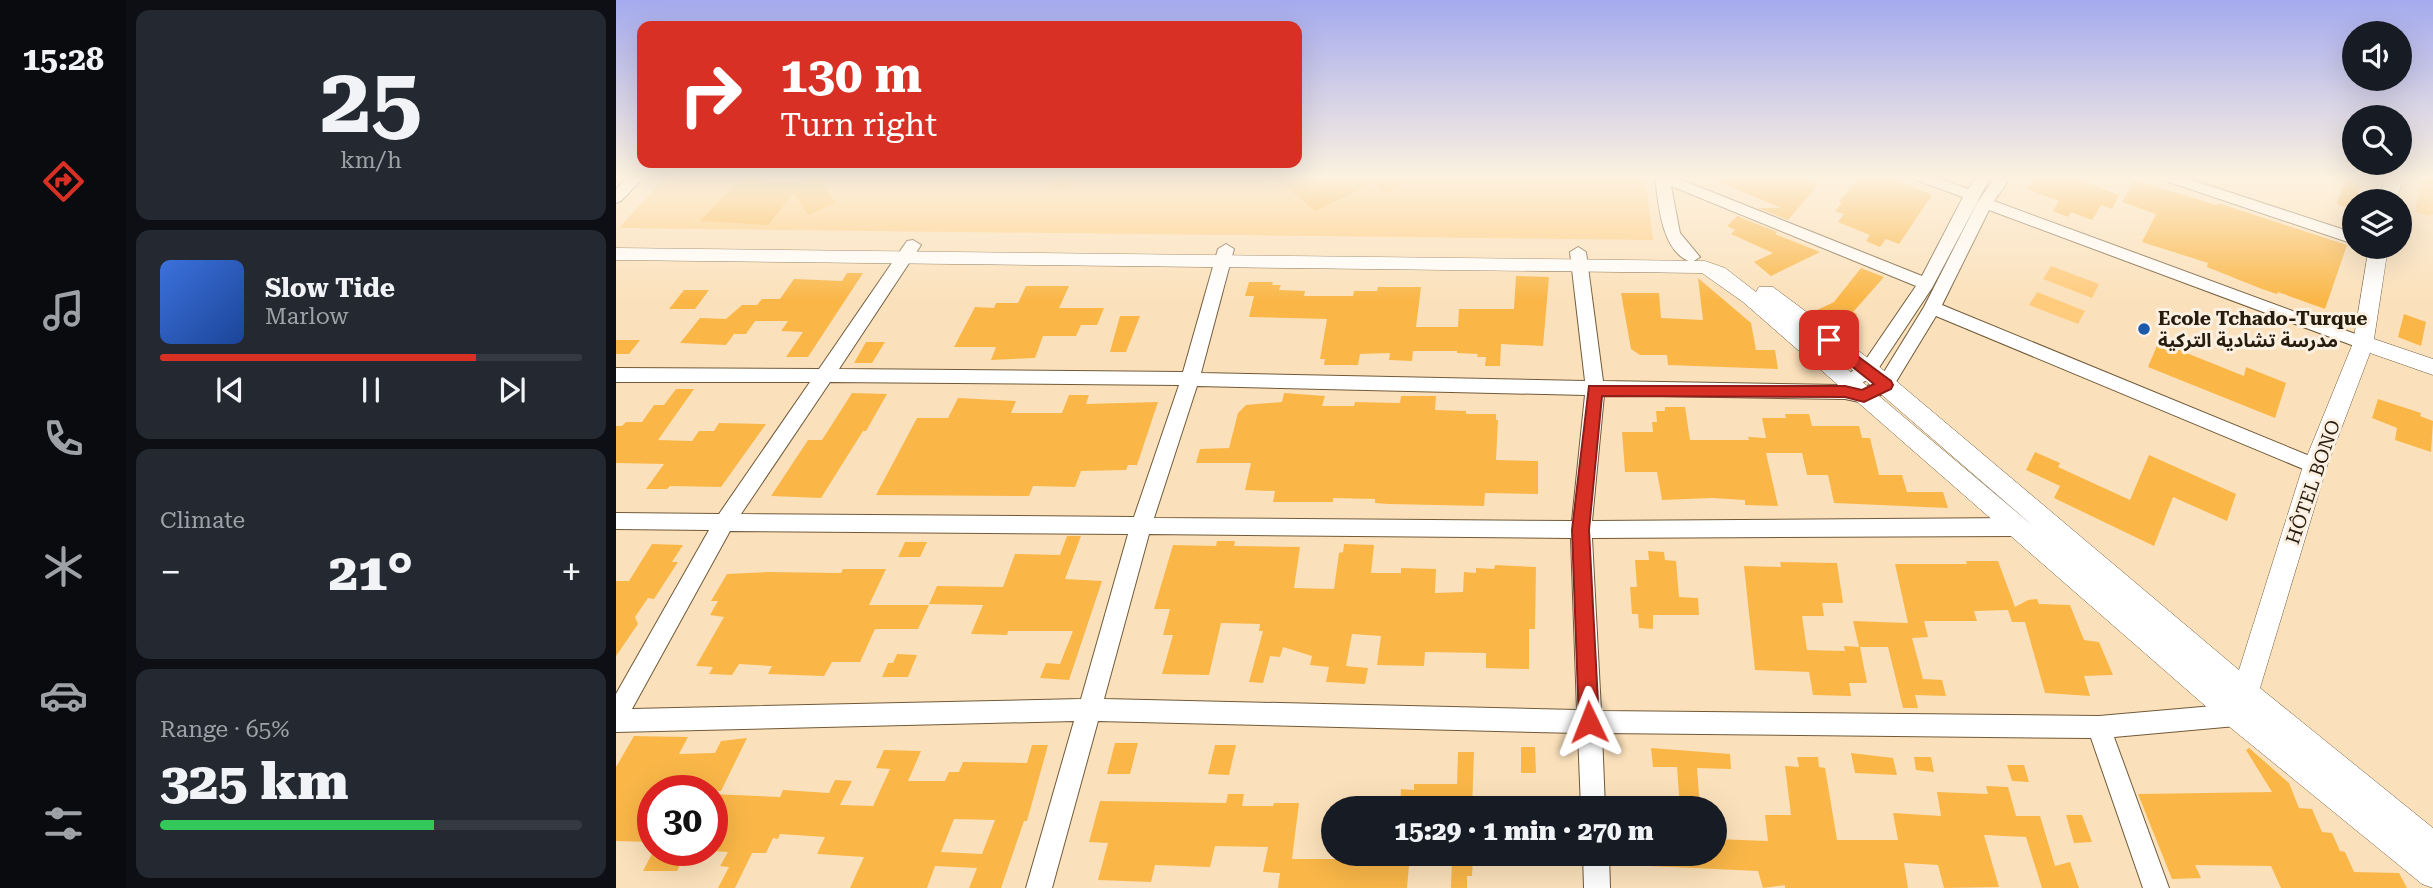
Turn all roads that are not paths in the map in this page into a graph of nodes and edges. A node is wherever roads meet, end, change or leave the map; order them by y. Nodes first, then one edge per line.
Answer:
1 (1669, 217) edge
2 (1763, 217) edge
3 (1967, 217) edge
4 (1970, 217) edge
5 (2027, 217) edge
6 (2289, 217) edge
7 (2342, 235) edge
8 (616, 243) edge
9 (910, 251) junction
10 (616, 254) edge
11 (1225, 255) junction
12 (1692, 257) junction
13 (1580, 258) junction
14 (2376, 259) edge
15 (1926, 284) junction
16 (1932, 308) junction
17 (2363, 343) junction
18 (2433, 368) edge
19 (1868, 370) junction
20 (825, 374) junction
21 (616, 375) edge
22 (1190, 379) junction
23 (1885, 385) junction
24 (1595, 390) junction
25 (1852, 390) junction
26 (2315, 466) junction
27 (616, 521) edge
28 (724, 523) junction
29 (1141, 526) junction
30 (2015, 527) junction
31 (1581, 530) junction
32 (2242, 705) junction
33 (1088, 710) junction
34 (616, 716) edge
35 (616, 722) edge
36 (1589, 722) junction
37 (2099, 727) junction
38 (1592, 796) edge
39 (2433, 847) edge
40 (1596, 866) edge
41 (2433, 873) edge
42 (1039, 888) edge
43 (1597, 888) edge
44 (2156, 888) edge

1 - 12 street
2 - 15 street
3 - 15 street
4 - 16 street
5 - 17 street
6 - 7 street
8 - 9 street
9 - 10 street
9 - 11 street
9 - 20 street
11 - 13 street
11 - 22 street
12 - 13 street
12 - 19 street
13 - 24 street
13 - 25 street
14 - 17 street, HÔTEL BONO
15 - 19 street
16 - 23 street
16 - 26 street
17 - 18 street
17 - 26 street, HÔTEL BONO
19 - 23 street
19 - 25 street
20 - 21 street
20 - 22 street
20 - 28 street
22 - 24 street
22 - 29 street
23 - 25 street
23 - 32 street
24 - 25 street
24 - 31 street
25 - 30 street
26 - 32 street, HÔTEL BONO
27 - 28 street
28 - 29 street
28 - 34 street
29 - 31 street
29 - 33 street
30 - 31 street
30 - 32 street
31 - 36 street
32 - 37 street
32 - 39 street
32 - 41 street
33 - 35 street
33 - 36 street
33 - 42 street
36 - 37 street
36 - 38 street
37 - 44 street
40 - 43 street

